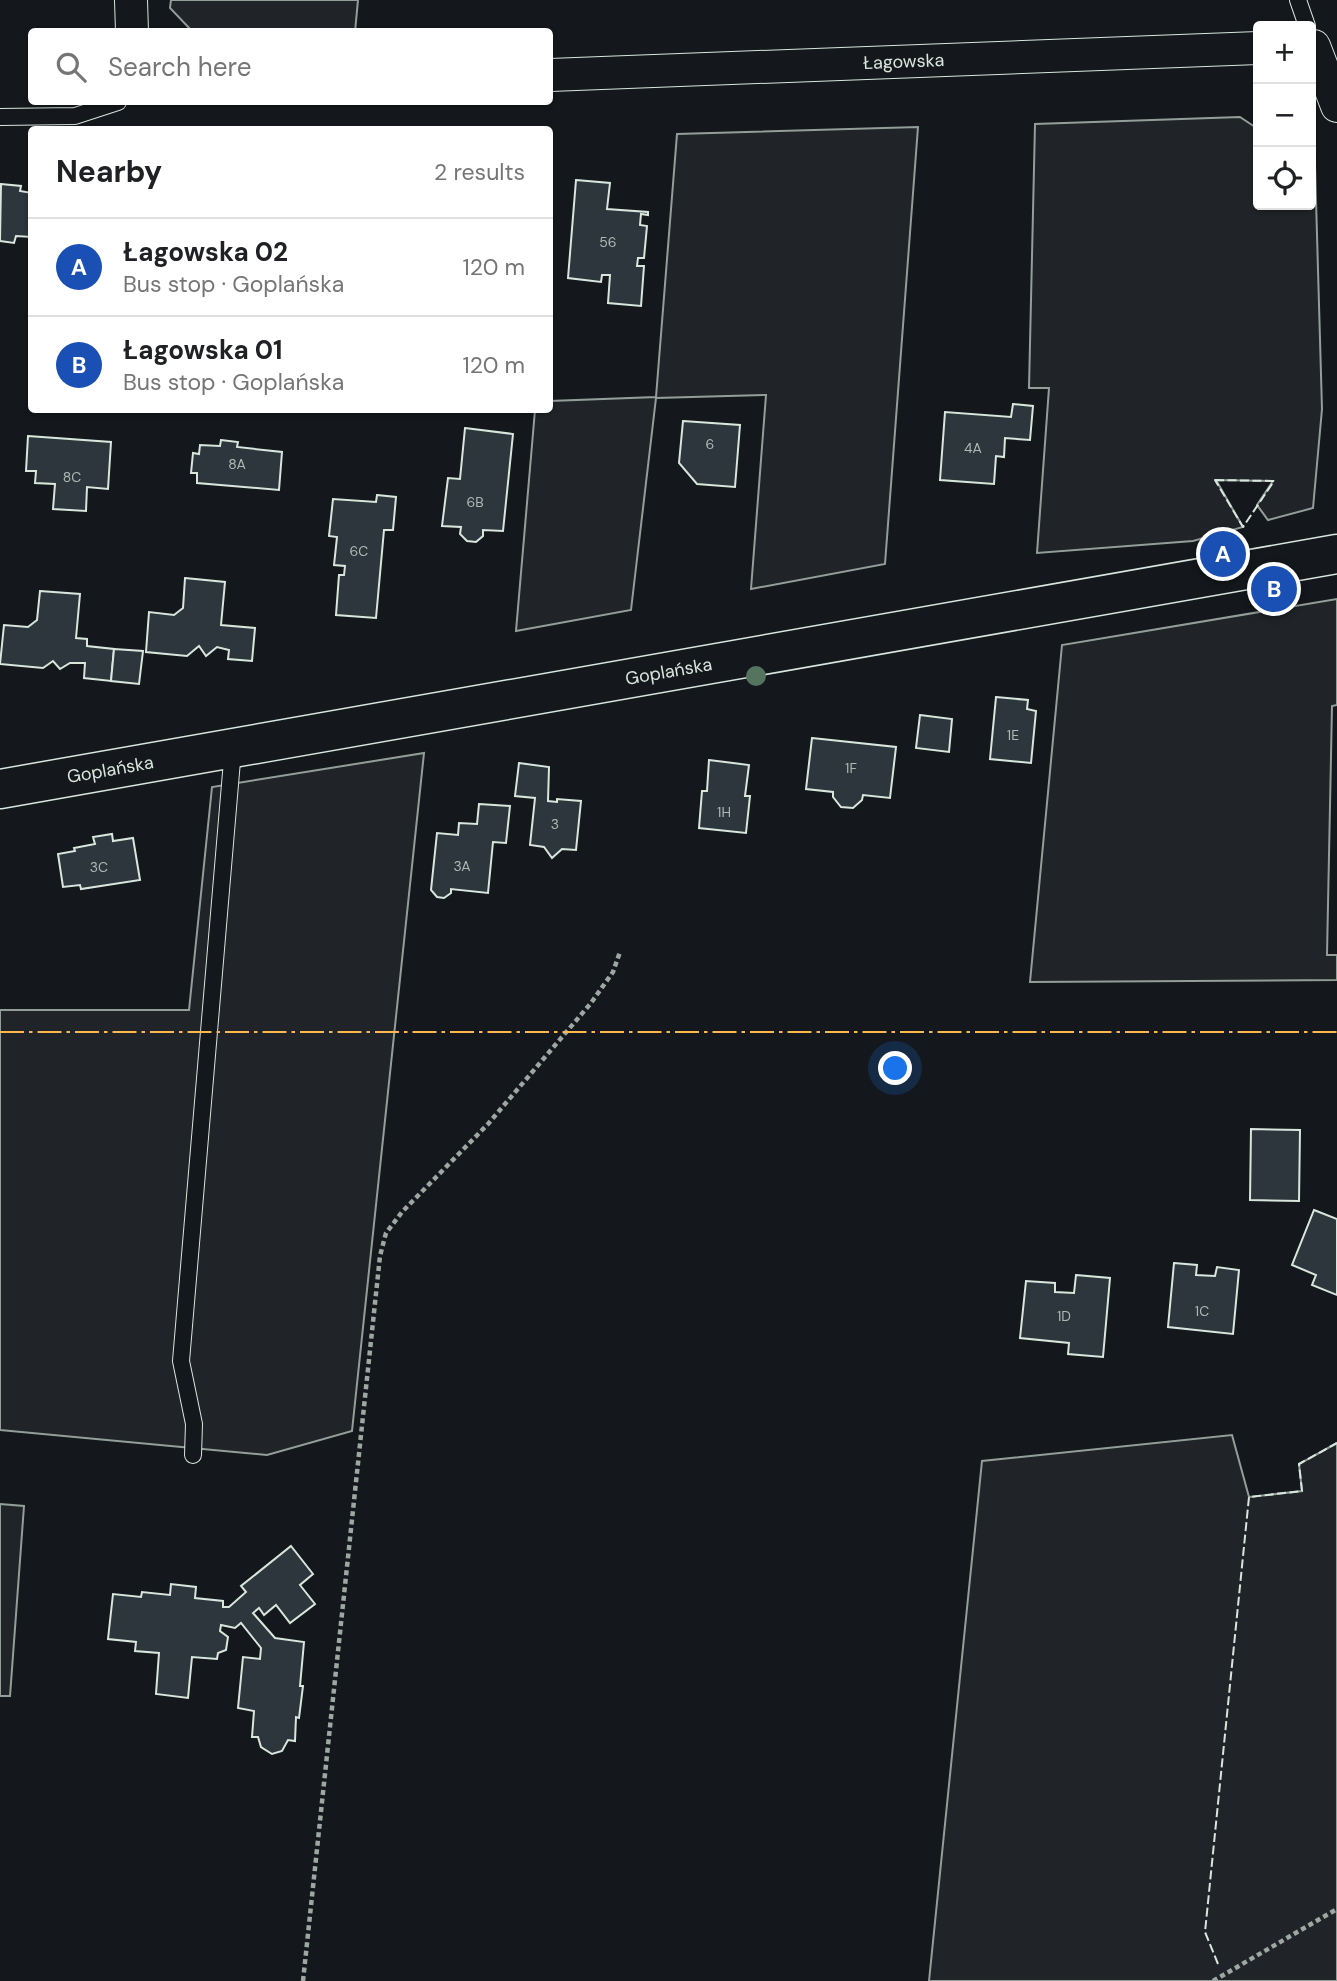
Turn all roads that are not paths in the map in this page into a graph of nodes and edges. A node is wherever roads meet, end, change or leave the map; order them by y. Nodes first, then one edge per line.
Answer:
1 (131, 0) edge
2 (1298, 0) edge
3 (1305, 21) edge
4 (132, 28) edge
5 (1253, 48) edge
6 (1316, 51) edge
7 (553, 75) edge
8 (109, 105) edge
9 (1337, 106) edge
10 (0, 117) edge
11 (1337, 554) edge
12 (233, 749) junction
13 (0, 789) edge
14 (192, 1455) dead end

1 - 4 street
2 - 3 lane
5 - 7 street, Łagowska
6 - 9 street
8 - 10 lane
11 - 12 street, Goplańska
12 - 13 street, Goplańska
12 - 14 lane

